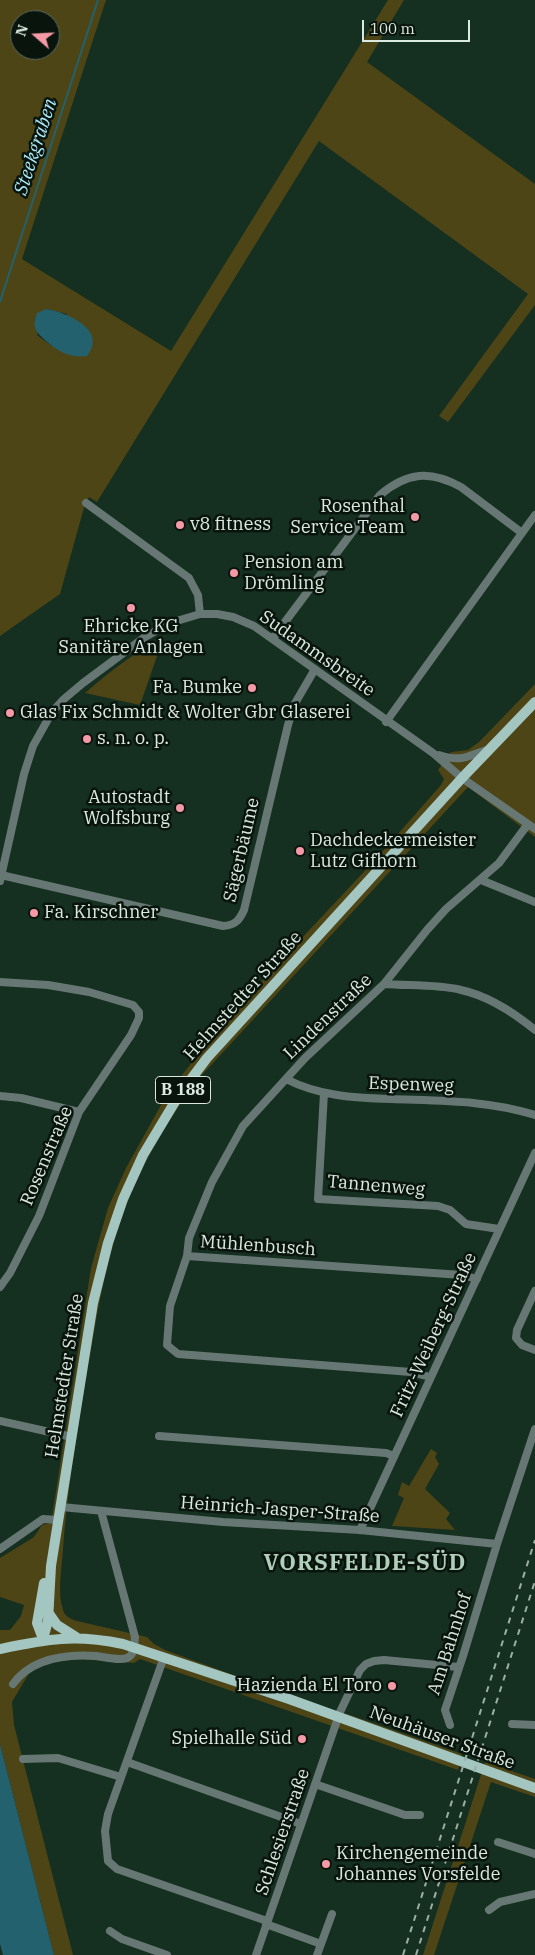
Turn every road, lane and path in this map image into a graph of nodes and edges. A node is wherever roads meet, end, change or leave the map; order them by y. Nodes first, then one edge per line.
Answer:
1 (86, 503) dead end
2 (535, 515) edge
3 (522, 533) junction
4 (200, 614) junction
5 (273, 638) junction
6 (315, 669) junction
7 (535, 702) edge
8 (386, 722) junction
9 (490, 749) junction
10 (433, 753) junction
11 (462, 778) junction
12 (532, 826) edge
13 (1, 878) edge
14 (480, 880) junction
15 (535, 902) edge
16 (0, 982) edge
17 (384, 984) junction
18 (535, 1030) edge
19 (286, 1079) junction
20 (324, 1093) junction
21 (0, 1096) edge
22 (79, 1112) junction
23 (535, 1115) edge
24 (535, 1153) edge
25 (499, 1229) junction
26 (187, 1256) junction
27 (477, 1279) junction
28 (0, 1287) edge
29 (535, 1291) edge
30 (535, 1350) edge
31 (430, 1377) junction
32 (0, 1421) edge
33 (535, 1429) edge
34 (159, 1436) dead end
35 (72, 1437) junction
36 (394, 1456) junction
37 (61, 1507) junction
38 (101, 1511) junction
39 (58, 1520) junction
40 (360, 1530) junction
41 (497, 1544) junction
42 (0, 1549) edge
43 (51, 1566) junction
44 (48, 1612) junction
45 (37, 1623) junction
46 (77, 1637) junction
47 (43, 1639) junction
48 (17, 1646) junction
49 (134, 1647) junction
50 (0, 1650) edge
51 (164, 1657) junction
52 (458, 1667) junction
53 (13, 1684) dead end
54 (338, 1718) junction
55 (512, 1724) dead end
56 (450, 1725) dead end
57 (535, 1725) edge
58 (23, 1759) dead end
59 (127, 1762) junction
60 (121, 1777) junction
61 (315, 1784) junction
62 (535, 1788) edge
63 (420, 1815) dead end
64 (301, 1824) junction
65 (498, 1842) dead end
66 (535, 1854) edge
67 (535, 1894) edge
68 (489, 1910) dead end
69 (332, 1914) dead end
70 (267, 1923) junction
71 (110, 1931) dead end
72 (321, 1944) junction
73 (167, 1955) edge
74 (256, 1955) edge
75 (317, 1955) edge

1 - 4 street
2 - 3 street
3 - 5 street
3 - 8 street
4 - 5 street, Sudammsbreite
4 - 13 street, Sudammsbreite
5 - 6 street, Sudammsbreite
6 - 8 street, Sudammsbreite
6 - 13 street, Sägerbäume
7 - 9 main road, Helmstedter Straße / B 188
8 - 10 street, Sudammsbreite
9 - 10 street, Sudammsbreite
9 - 11 main road, Helmstedter Straße / B 188
10 - 11 street, Sudammsbreite
11 - 12 street, Sudammsbreite
11 - 35 main road, Helmstedter Straße / B 188
12 - 14 street, Lindenstraße
14 - 15 street
14 - 17 street, Lindenstraße
16 - 22 street, Rosenstraße
17 - 18 street
17 - 19 street, Lindenstraße
19 - 20 street, Espenweg
19 - 26 street, Lindenstraße
20 - 23 street, Espenweg
20 - 25 street, Tannenweg
21 - 22 street
22 - 28 street, Rosenstraße
24 - 25 street, Fritz-Weiberg-Straße
25 - 27 street, Fritz-Weiberg-Straße
26 - 27 street, Mühlenbusch
26 - 31 street, Mühlenbusch
27 - 31 street, Fritz-Weiberg-Straße
29 - 30 street
31 - 36 street, Fritz-Weiberg-Straße
32 - 35 street
33 - 41 street, Am Bahnhof
34 - 36 street
35 - 37 main road, Helmstedter Straße / B 188
36 - 40 street, Fritz-Weiberg-Straße
37 - 38 street, Heinrich-Jasper-Straße
37 - 39 main road, Helmstedter Straße / B 188
38 - 40 street, Heinrich-Jasper-Straße
38 - 49 street
39 - 42 street
39 - 43 main road, Helmstedter Straße / B 188
40 - 41 street, Heinrich-Jasper-Straße
41 - 52 street, Am Bahnhof
43 - 44 main road, Helmstedter Straße / B 188
43 - 45 main road, Helmstedter Straße / B 188
44 - 46 main road
44 - 47 main road, Helmstedter Straße / B 188
45 - 47 main road
45 - 48 main road, B 188
46 - 47 main road, Neuhäuser Straße
46 - 49 main road, Neuhäuser Straße
47 - 48 main road
48 - 50 main road
49 - 51 main road, Neuhäuser Straße
49 - 53 street
51 - 54 main road, Neuhäuser Straße
51 - 59 street
52 - 54 street
52 - 56 street, Am Bahnhof
54 - 61 street, Schlesierstraße
54 - 62 main road, Neuhäuser Straße
55 - 57 street
58 - 60 street
59 - 60 street
59 - 64 street
60 - 70 street
61 - 63 street
61 - 64 street, Schlesierstraße
64 - 70 street, Schlesierstraße
65 - 66 street
67 - 68 street
69 - 72 street
70 - 72 street
70 - 74 street, Schlesierstraße
71 - 73 street
72 - 75 street

